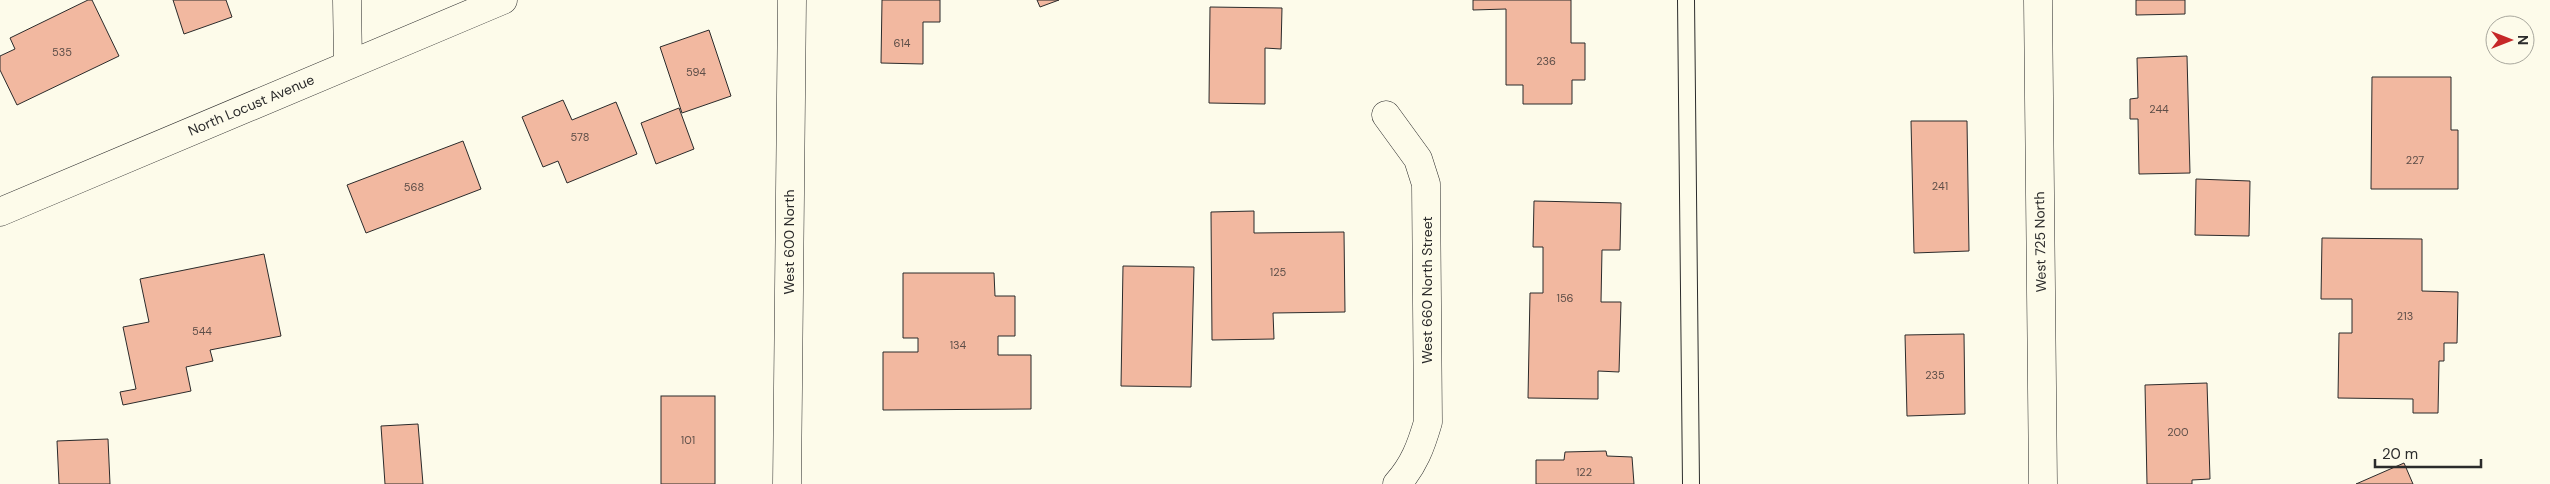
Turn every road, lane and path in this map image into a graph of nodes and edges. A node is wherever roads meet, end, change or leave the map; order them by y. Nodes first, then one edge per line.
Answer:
1 (347, 0) edge
2 (503, 0) edge
3 (792, 0) edge
4 (1686, 0) edge
5 (2038, 0) edge
6 (348, 63) junction
7 (1386, 115) dead end
8 (0, 212) edge
9 (1402, 479) edge
10 (787, 484) edge
11 (1691, 484) edge
12 (2043, 484) edge

1 - 6 street
2 - 6 street, North Locust Avenue
3 - 10 street, West 600 North
4 - 11 lane
5 - 12 street, West 725 North
6 - 8 street, North Locust Avenue
7 - 9 street, West 660 North Street

